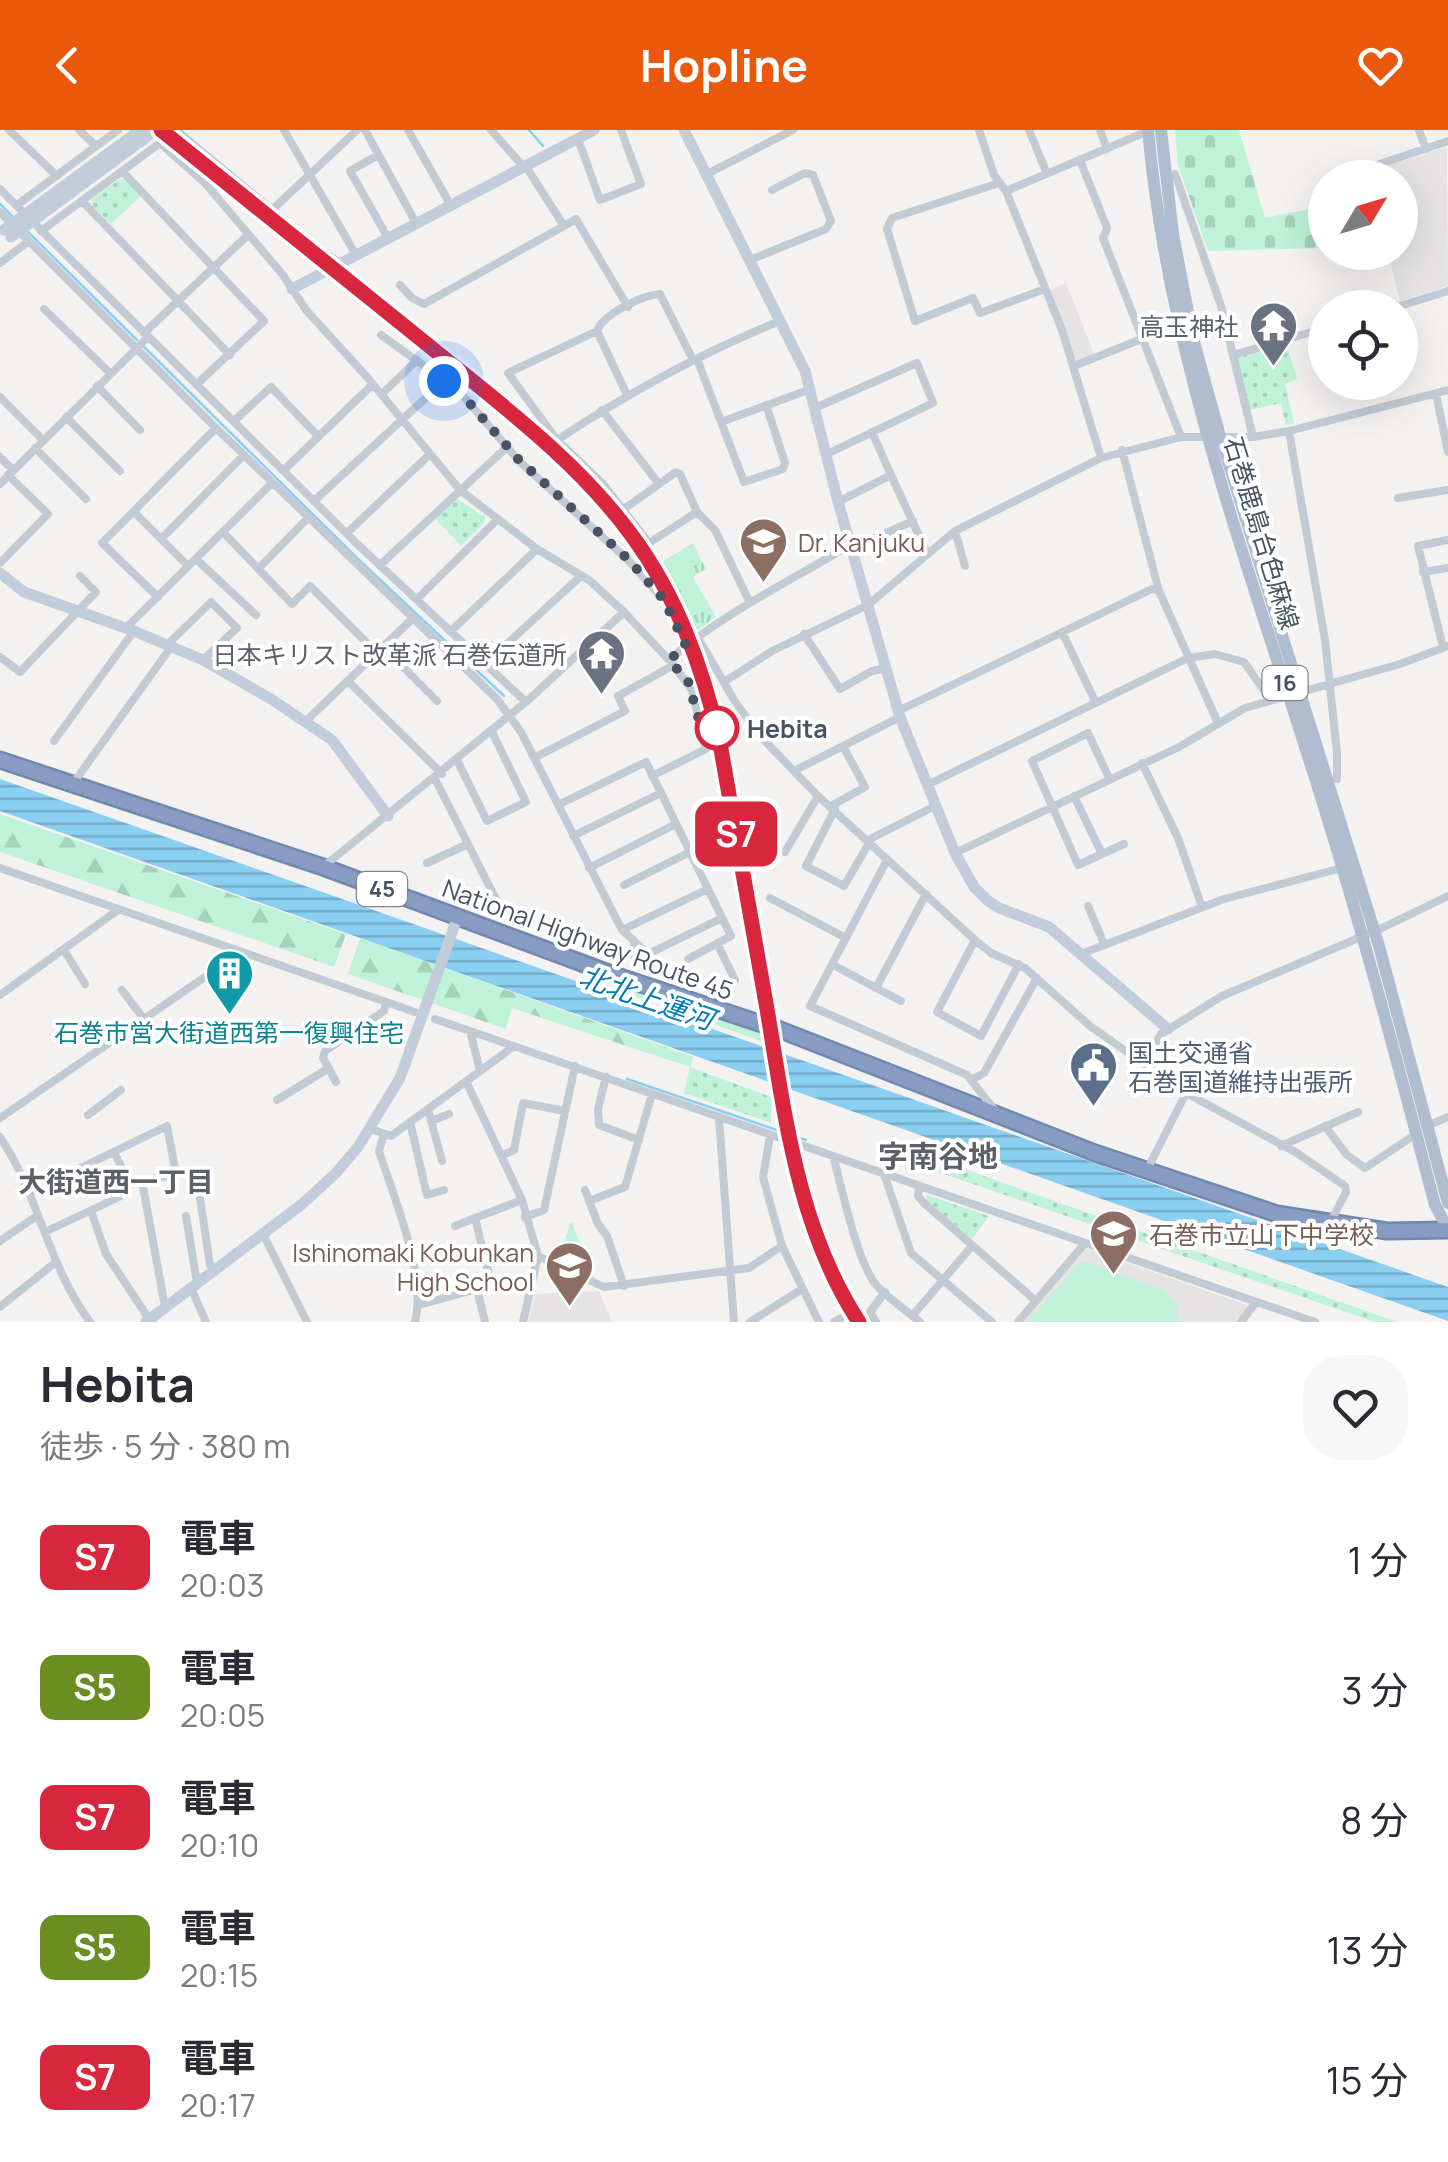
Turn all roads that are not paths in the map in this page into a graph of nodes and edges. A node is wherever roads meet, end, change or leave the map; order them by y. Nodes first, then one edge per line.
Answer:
1 (9, 130) edge
2 (80, 130) edge
3 (118, 130) edge
4 (140, 130) edge
5 (156, 130) edge
6 (177, 130) edge
7 (284, 130) edge
8 (356, 130) edge
9 (364, 130) edge
10 (408, 130) edge
11 (491, 130) edge
12 (594, 130) edge
13 (620, 130) edge
14 (684, 130) edge
15 (793, 130) edge
16 (979, 130) edge
17 (1028, 130) edge
18 (1100, 130) edge
19 (1161, 130) edge
20 (1420, 130) edge
21 (1148, 131) edge
22 (578, 139) junction
23 (1448, 141) edge
24 (96, 146) junction
25 (1426, 149) junction
26 (1107, 150) junction
27 (378, 155) junction
28 (1080, 160) junction
29 (1393, 160) edge
30 (523, 165) junction
31 (123, 172) junction
32 (311, 173) junction
33 (707, 174) junction
34 (1047, 174) junction
35 (1175, 174) dead end
36 (57, 176) junction
37 (1002, 187) junction
38 (0, 189) edge
39 (772, 190) dead end
40 (82, 201) junction
41 (450, 204) junction
42 (16, 205) junction
43 (272, 210) junction
44 (0, 212) edge
45 (416, 222) junction
46 (564, 226) junction
47 (41, 231) junction
48 (248, 234) junction
49 (4, 236) edge
50 (388, 238) junction
51 (28, 242) junction
52 (356, 255) junction
53 (750, 260) junction
54 (0, 263) edge
55 (340, 263) junction
56 (214, 266) junction
57 (400, 285) dead end
58 (292, 288) junction
59 (1044, 290) junction
60 (1448, 291) edge
61 (178, 300) junction
62 (1418, 300) edge
63 (628, 307) junction
64 (44, 309) dead end
65 (780, 321) junction
66 (1177, 325) junction
67 (597, 330) junction
68 (1308, 333) edge
69 (381, 335) dead end
70 (1143, 338) junction
71 (142, 340) junction
72 (1234, 354) junction
73 (230, 355) junction
74 (695, 359) junction
75 (418, 360) junction
76 (1074, 366) junction
77 (110, 374) junction
78 (444, 381) junction
79 (196, 384) junction
80 (373, 384) junction
81 (97, 386) junction
82 (811, 388) junction
83 (1448, 390) edge
84 (382, 394) junction
85 (1436, 394) junction
86 (627, 395) junction
87 (0, 398) edge
88 (766, 405) junction
89 (817, 408) junction
90 (602, 410) junction
91 (66, 417) junction
92 (401, 418) junction
93 (235, 420) junction
94 (721, 422) junction
95 (216, 428) junction
96 (140, 430) dead end
97 (1289, 430) junction
98 (872, 432) junction
99 (317, 435) junction
100 (1214, 436) junction
101 (1181, 437) junction
102 (1252, 437) junction
103 (43, 440) junction
104 (557, 440) junction
105 (507, 447) junction
106 (35, 448) junction
107 (1122, 450) junction
108 (1448, 452) edge
109 (827, 454) junction
110 (244, 455) junction
111 (429, 455) junction
112 (0, 457) edge
113 (1102, 458) junction
114 (285, 469) junction
115 (120, 471) dead end
116 (10, 473) junction
117 (892, 476) junction
118 (272, 482) junction
119 (0, 484) edge
120 (659, 484) junction
121 (460, 490) junction
122 (1448, 490) edge
123 (1398, 498) dead end
124 (86, 499) dead end
125 (314, 501) junction
126 (838, 502) junction
127 (624, 509) junction
128 (134, 512) junction
129 (697, 512) junction
130 (308, 518) junction
131 (498, 519) junction
132 (913, 521) junction
133 (222, 532) junction
134 (954, 532) junction
135 (347, 533) junction
136 (160, 539) junction
137 (1448, 540) edge
138 (850, 548) junction
139 (536, 549) junction
140 (926, 553) junction
141 (196, 558) junction
142 (0, 563) edge
143 (380, 565) junction
144 (188, 566) junction
145 (965, 566) dead end
146 (1448, 568) edge
147 (258, 570) junction
148 (1423, 572) junction
149 (0, 574) edge
150 (80, 576) dead end
151 (581, 576) junction
152 (1159, 591) junction
153 (158, 596) junction
154 (418, 599) junction
155 (750, 603) junction
156 (868, 605) junction
157 (76, 612) junction
158 (624, 612) junction
159 (256, 615) dead end
160 (412, 618) junction
161 (130, 629) junction
162 (451, 631) junction
163 (1062, 632) junction
164 (804, 634) junction
165 (697, 636) junction
166 (169, 646) junction
167 (686, 646) junction
168 (1446, 647) edge
169 (380, 650) junction
170 (0, 657) edge
171 (1188, 658) junction
172 (203, 660) junction
173 (672, 663) junction
174 (486, 664) junction
175 (886, 668) junction
176 (348, 681) junction
177 (724, 682) junction
178 (1330, 684) junction
179 (1295, 692) junction
180 (1270, 698) junction
181 (437, 701) dead end
182 (1095, 701) junction
183 (526, 702) junction
184 (899, 714) junction
185 (510, 716) junction
186 (306, 721) junction
187 (1218, 722) junction
188 (491, 730) junction
189 (54, 741) dead end
190 (843, 746) junction
191 (534, 758) junction
192 (0, 760) edge
193 (458, 760) junction
194 (1142, 764) junction
195 (794, 770) junction
196 (438, 776) junction
197 (652, 776) junction
198 (1109, 778) junction
199 (1337, 779) dead end
200 (72, 785) junction
201 (927, 785) junction
202 (660, 792) junction
203 (818, 796) junction
204 (1074, 796) junction
205 (558, 805) junction
206 (935, 806) junction
207 (1052, 806) junction
208 (833, 808) junction
209 (388, 816) junction
210 (676, 824) junction
211 (573, 836) junction
212 (868, 842) junction
213 (468, 844) junction
214 (1124, 844) dead end
215 (690, 852) junction
216 (786, 852) dead end
217 (955, 854) junction
218 (1102, 854) junction
219 (887, 860) junction
220 (427, 864) dead end
221 (0, 868) edge
222 (323, 868) junction
223 (589, 868) junction
224 (1342, 868) junction
225 (624, 885) dead end
226 (708, 889) junction
227 (926, 894) junction
228 (1448, 896) edge
229 (770, 898) dead end
230 (499, 905) dead end
231 (1088, 906) dead end
232 (1202, 907) junction
233 (118, 910) junction
234 (722, 918) junction
235 (456, 923) junction
236 (622, 930) junction
237 (1369, 934) junction
238 (846, 938) junction
239 (975, 940) junction
240 (716, 943) junction
241 (1104, 944) junction
242 (64, 950) junction
243 (236, 951) junction
244 (1081, 954) junction
245 (688, 958) dead end
246 (1019, 964) junction
247 (832, 965) junction
248 (1036, 978) junction
249 (735, 980) dead end
250 (85, 984) dead end
251 (876, 988) junction
252 (122, 990) dead end
253 (0, 995) edge
254 (901, 1001) dead end
255 (386, 1002) junction
256 (415, 1012) dead end
257 (144, 1019) junction
258 (434, 1019) dead end
259 (1168, 1029) junction
260 (470, 1032) junction
261 (513, 1046) junction
262 (1145, 1062) junction
263 (575, 1066) junction
264 (329, 1068) junction
265 (480, 1071) junction
266 (606, 1077) junction
267 (971, 1080) junction
268 (466, 1081) junction
269 (336, 1082) dead end
270 (121, 1090) dead end
271 (652, 1094) junction
272 (1186, 1094) junction
273 (277, 1100) dead end
274 (428, 1109) junction
275 (565, 1111) junction
276 (1358, 1112) dead end
277 (88, 1114) dead end
278 (449, 1114) dead end
279 (999, 1116) junction
280 (1448, 1117) edge
281 (0, 1118) edge
282 (719, 1118) junction
283 (431, 1121) junction
284 (410, 1122) junction
285 (1324, 1126) junction
286 (370, 1129) junction
287 (1422, 1130) junction
288 (384, 1135) junction
289 (770, 1136) junction
290 (0, 1137) edge
291 (638, 1140) junction
292 (1281, 1146) junction
293 (114, 1152) junction
294 (503, 1155) junction
295 (833, 1156) junction
296 (442, 1160) dead end
297 (1147, 1171) junction
298 (884, 1174) junction
299 (142, 1181) junction
300 (130, 1184) junction
301 (920, 1187) junction
302 (444, 1190) dead end
303 (585, 1190) dead end
304 (29, 1193) junction
305 (200, 1198) dead end
306 (522, 1200) junction
307 (589, 1201) junction
308 (1448, 1203) edge
309 (91, 1211) junction
310 (38, 1215) junction
311 (186, 1216) dead end
312 (526, 1217) junction
313 (475, 1218) junction
314 (1329, 1225) junction
315 (455, 1226) dead end
316 (1448, 1229) edge
317 (45, 1232) junction
318 (263, 1234) junction
319 (0, 1241) edge
320 (1085, 1244) junction
321 (782, 1246) junction
322 (972, 1246) junction
323 (538, 1256) junction
324 (56, 1262) junction
325 (214, 1270) junction
326 (729, 1270) junction
327 (943, 1280) junction
328 (195, 1285) junction
329 (624, 1286) junction
330 (477, 1289) junction
331 (802, 1289) junction
332 (885, 1292) junction
333 (1036, 1301) junction
334 (1256, 1302) junction
335 (419, 1305) junction
336 (0, 1307) edge
337 (155, 1317) edge
338 (917, 1319) edge
339 (90, 1322) edge
340 (206, 1322) edge
341 (307, 1322) edge
342 (415, 1322) edge
343 (485, 1322) edge
344 (523, 1322) edge
345 (734, 1322) edge
346 (750, 1322) edge
347 (819, 1322) edge
348 (876, 1322) edge
349 (992, 1322) edge
350 (1018, 1322) edge
351 (1241, 1322) edge
352 (1315, 1322) edge

1 - 36 street
2 - 24 street
3 - 24 street
4 - 49 street, bridge
5 - 49 street, bridge
6 - 43 street
7 - 32 street
8 - 32 street
9 - 27 street
10 - 41 street
11 - 30 street
12 - 22 street
13 - 22 street
14 - 33 street
15 - 33 street
16 - 37 street
17 - 34 street
18 - 26 street
19 - 100 main road, 石巻鹿島台色麻線 / 16
20 - 25 street
21 - 26 street
21 - 66 main road, 石巻鹿島台色麻線 / 16
22 - 30 street
23 - 25 street
24 - 36 street
25 - 29 street
26 - 28 street
27 - 45 street
27 - 50 street
28 - 34 street
28 - 70 street
30 - 41 street
30 - 46 street
31 - 40 street
31 - 48 street
31 - 56 street
32 - 43 street
32 - 52 street
33 - 53 street
34 - 37 street
35 - 72 street
36 - 42 street
37 - 59 street
37 - 59 street
38 - 42 street
39 - 53 street
40 - 47 street
40 - 61 street
41 - 45 street
42 - 47 street
43 - 55 street
44 - 51 street
45 - 50 street
46 - 57 street
46 - 63 street
47 - 71 street
48 - 56 street
48 - 58 street
50 - 52 street
51 - 54 street
51 - 71 street
52 - 55 street
53 - 65 street
55 - 58 street
56 - 61 street
56 - 73 street
58 - 80 street
59 - 76 street
60 - 62 street
61 - 71 street
61 - 73 street
63 - 67 street
63 - 74 street
64 - 77 street
65 - 74 street
65 - 82 street
66 - 70 street
66 - 100 main road, 石巻鹿島台色麻線 / 16
67 - 86 street
67 - 104 street
68 - 72 street
69 - 75 street
70 - 76 street
70 - 101 street
71 - 77 street
71 - 79 street
71 - 95 street
72 - 102 street
73 - 79 street
74 - 86 street
74 - 94 street
75 - 78 street
75 - 84 street
76 - 113 street
77 - 81 street
78 - 92 street
78 - 105 street
79 - 93 street
80 - 84 street
80 - 99 street
81 - 91 street
81 - 96 street
82 - 88 street
82 - 89 street
83 - 85 street
84 - 92 street
85 - 97 street
85 - 108 street
86 - 90 street
87 - 103 street
88 - 94 street
88 - 94 street
89 - 98 street
89 - 109 street
90 - 104 street
90 - 120 street
91 - 103 street
91 - 115 street
92 - 111 street
92 - 125 street
93 - 99 street
93 - 114 street
95 - 110 street
95 - 128 street
97 - 102 street
97 - 178 street
98 - 109 street
98 - 117 street
99 - 114 street
100 - 101 street
100 - 102 street
100 - 179 main road, 石巻鹿島台色麻線 / 16
101 - 107 street
103 - 106 street
104 - 127 street
105 - 121 street
105 - 167 street
106 - 116 street
106 - 124 street
107 - 113 street
107 - 152 street
109 - 126 street
110 - 118 street
110 - 136 street
111 - 121 street
111 - 135 street
112 - 116 street
113 - 134 street
114 - 125 street
116 - 119 street
116 - 142 street
117 - 126 street
117 - 132 street
118 - 130 street
118 - 133 street
120 - 127 street
120 - 129 street
121 - 131 street
121 - 143 street
122 - 123 street
125 - 135 street
126 - 138 street
127 - 129 street
128 - 136 street
128 - 153 street
129 - 155 street
130 - 147 street
130 - 160 street
131 - 139 street
131 - 154 street
132 - 138 street
132 - 140 street
133 - 141 street
133 - 147 street
134 - 140 street
134 - 145 street
135 - 143 street
136 - 144 street
137 - 148 street
138 - 155 street
138 - 156 street
139 - 151 street
139 - 162 street
140 - 156 street
141 - 144 street
141 - 159 street
143 - 154 street
144 - 153 street
146 - 148 street
147 - 169 street
148 - 168 street
149 - 157 street
150 - 157 street
151 - 158 street
151 - 174 street
152 - 163 street
152 - 171 street
153 - 161 street
154 - 162 street
155 - 165 street
156 - 164 street
156 - 175 street
157 - 161 street
157 - 170 street
158 - 173 street
158 - 183 street
160 - 169 street
160 - 185 street
161 - 166 street
161 - 189 street
162 - 174 street
163 - 182 street
163 - 184 street
164 - 175 street
164 - 177 street
165 - 167 street
165 - 177 street
166 - 172 street
166 - 172 street
166 - 200 street
167 - 173 street
168 - 178 street
169 - 176 street
169 - 181 street
171 - 180 street
171 - 182 street
171 - 187 street
172 - 186 street
173 - 191 street
173 - 197 street
174 - 183 street
175 - 184 street
176 - 186 street
176 - 196 street
177 - 195 street
178 - 179 street
178 - 199 street
179 - 180 street
179 - 224 main road, 石巻鹿島台色麻線 / 16
179 - 237 main road, 石巻鹿島台色麻線 / 16
180 - 187 street
182 - 201 street
183 - 185 street
184 - 190 street
184 - 201 street
185 - 188 street
185 - 191 street
186 - 209 street
187 - 194 street
188 - 193 street
188 - 193 street
190 - 195 street
190 - 208 street
191 - 205 street
192 - 200 highway, National Highway Route 45 / 45
193 - 196 street
194 - 198 street
194 - 232 street
195 - 203 street
196 - 209 street
196 - 213 street
197 - 202 street
197 - 205 street
198 - 204 street
198 - 207 street
200 - 222 highway, National Highway Route 45 / 45
201 - 206 street
202 - 210 street
202 - 211 street
203 - 208 street
203 - 216 street
204 - 207 street
204 - 218 street
205 - 211 street
206 - 212 street
206 - 217 street
207 - 217 street
207 - 218 street
208 - 212 street
208 - 212 street
209 - 222 street
210 - 215 street
210 - 223 street
211 - 223 street
212 - 219 street
213 - 220 street
213 - 230 street
214 - 218 street
215 - 225 street
215 - 226 street
217 - 244 street
219 - 227 street
219 - 238 street
221 - 233 street
222 - 235 highway, National Highway Route 45 / 45
223 - 236 street
224 - 232 street
224 - 237 main road, 石巻鹿島台色麻線 / 16
226 - 234 street
226 - 236 street
227 - 239 street
227 - 251 street
228 - 237 street
229 - 238 street
231 - 241 street
232 - 241 street
233 - 242 street
233 - 243 street
234 - 236 street
234 - 240 street
235 - 279 highway, National Highway Route 45 / 45, bridge
235 - 286 street
237 - 259 street
237 - 287 main road, 石巻鹿島台色麻線 / 16
238 - 247 street
239 - 246 street
239 - 246 street
240 - 245 street
240 - 249 street
241 - 244 street
242 - 250 street
242 - 253 street
243 - 255 street
243 - 257 street
244 - 259 street
246 - 248 street
247 - 251 street
247 - 267 street
248 - 262 street
248 - 267 street
251 - 254 street
252 - 257 street
255 - 256 street
255 - 264 street
257 - 281 street
258 - 260 street
259 - 262 street
260 - 261 street
260 - 265 street
261 - 263 street
261 - 265 street
262 - 272 street
263 - 266 street
263 - 275 street
264 - 269 street
264 - 273 street
265 - 268 street
266 - 271 street
266 - 291 street
267 - 279 street
268 - 274 street
268 - 294 street
270 - 277 street
271 - 282 street
271 - 291 street
272 - 292 street
272 - 297 street
274 - 283 street
274 - 284 street
275 - 294 street
275 - 312 street
276 - 285 street
278 - 283 street
279 - 297 highway, National Highway Route 45 / 45
280 - 287 street
282 - 289 street
282 - 326 street
283 - 296 street
284 - 288 street
284 - 302 street
285 - 287 street
285 - 292 street
286 - 288 street
286 - 318 street
287 - 308 main road, 石巻鹿島台色麻線 / 16
287 - 316 main road, 石巻鹿島台色麻線 / 16
288 - 335 street
289 - 295 street
289 - 321 street
290 - 304 street
291 - 307 street
292 - 314 street
293 - 299 street
293 - 300 street
293 - 304 street
294 - 306 street
295 - 298 street
295 - 332 street
297 - 314 highway, National Highway Route 45 / 45
298 - 301 street
298 - 327 street
299 - 300 street
299 - 337 street
300 - 309 street
301 - 320 street
301 - 322 street
303 - 307 street
304 - 310 street
305 - 325 street
306 - 312 street
306 - 313 street
307 - 329 street
309 - 317 street
309 - 337 street
310 - 317 street
310 - 319 street
311 - 328 street
312 - 323 street
313 - 315 street
313 - 330 street
314 - 316 highway, National Highway Route 45 / 45
317 - 324 street
318 - 325 street
318 - 341 street
320 - 333 street
320 - 334 street
321 - 326 street
321 - 331 street
322 - 327 street
322 - 333 street
323 - 329 street
323 - 344 street
324 - 336 street
324 - 339 street
325 - 328 street
326 - 329 street
326 - 345 street
327 - 338 street
327 - 349 street
328 - 337 street
328 - 340 street
330 - 335 street
330 - 343 street
331 - 346 street
331 - 347 street
332 - 338 street
332 - 348 street
333 - 350 street
334 - 351 street
334 - 352 street
335 - 342 street

